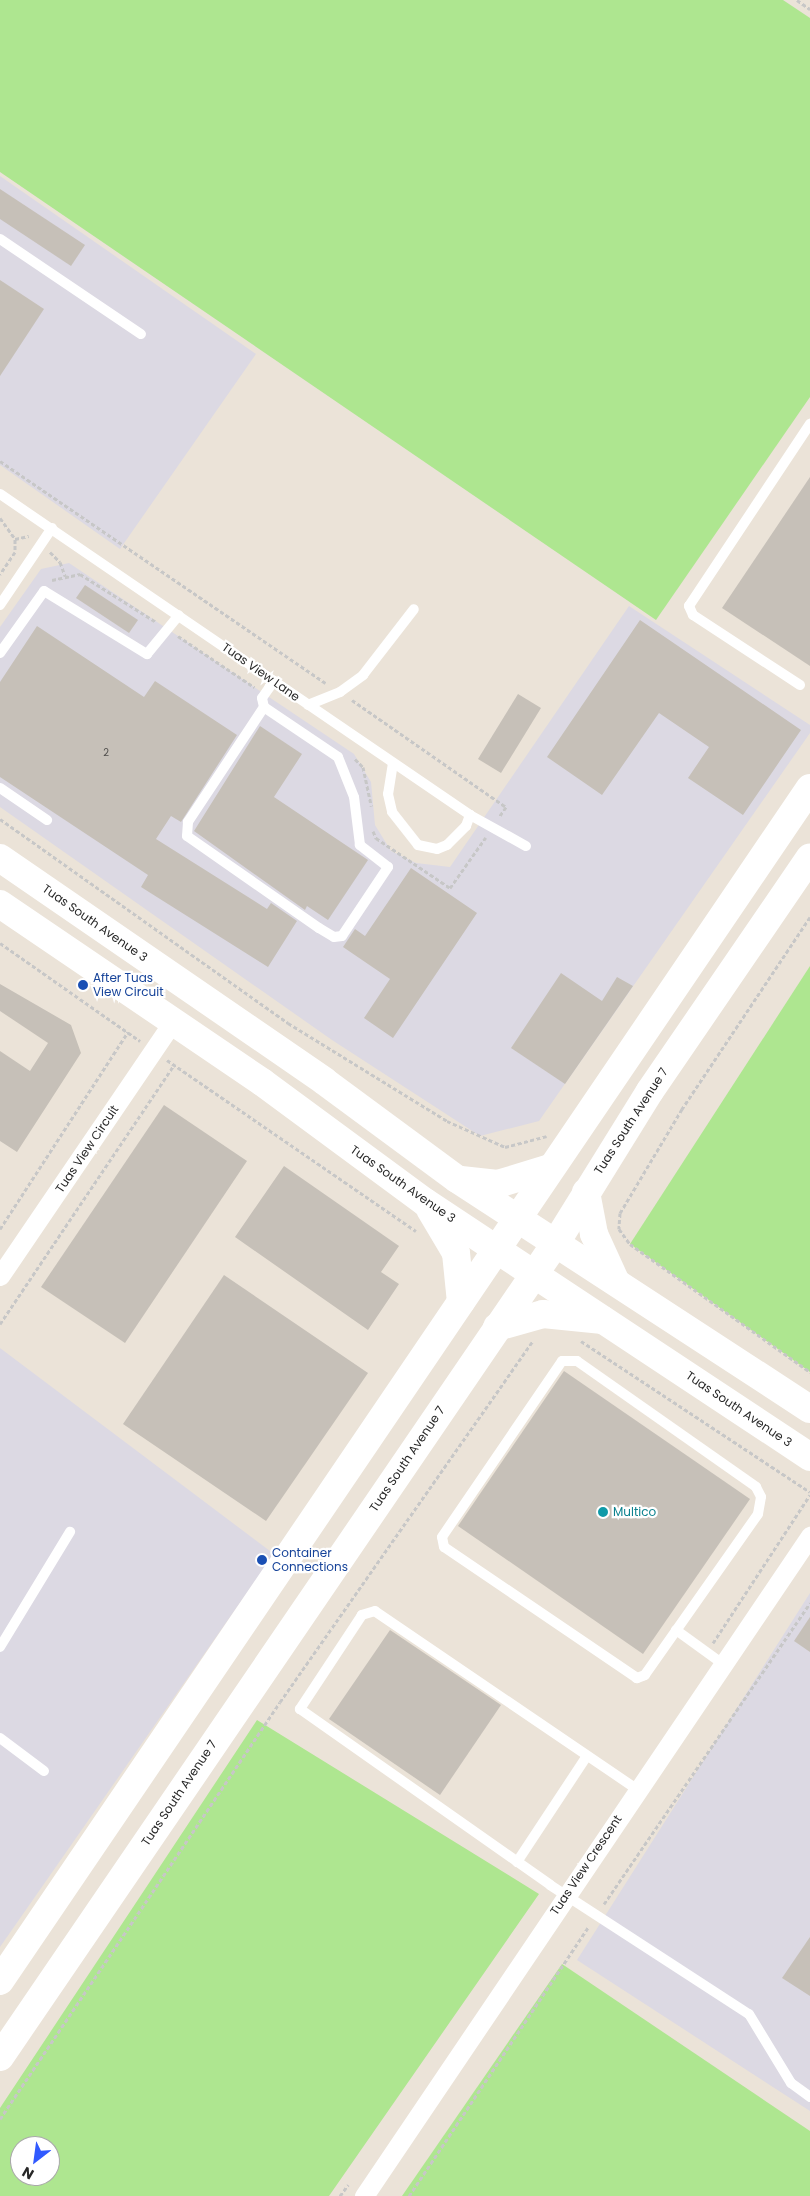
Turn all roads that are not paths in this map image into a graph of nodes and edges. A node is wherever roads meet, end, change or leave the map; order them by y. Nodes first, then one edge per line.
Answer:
1 (0, 239) edge
2 (141, 334) dead end
3 (810, 424) edge
4 (0, 494) edge
5 (52, 528) junction
6 (0, 605) edge
7 (414, 609) dead end
8 (179, 615) junction
9 (0, 653) edge
10 (274, 681) junction
11 (800, 686) dead end
12 (308, 705) junction
13 (264, 707) junction
14 (393, 763) junction
15 (0, 788) edge
16 (810, 788) edge
17 (470, 815) junction
18 (48, 820) dead end
19 (526, 846) dead end
20 (810, 857) edge
21 (0, 858) edge
22 (0, 904) edge
23 (173, 1021) junction
24 (550, 1168) junction
25 (457, 1179) junction
26 (586, 1192) junction
27 (425, 1202) junction
28 (516, 1218) junction
29 (556, 1242) junction
30 (497, 1246) junction
31 (535, 1272) junction
32 (0, 1276) edge
33 (616, 1283) junction
34 (461, 1302) junction
35 (607, 1320) junction
36 (497, 1327) junction
37 (810, 1409) edge
38 (810, 1457) edge
39 (70, 1532) dead end
40 (810, 1536) edge
41 (676, 1630) junction
42 (0, 1647) edge
43 (723, 1664) junction
44 (0, 1738) edge
45 (587, 1756) junction
46 (44, 1771) dead end
47 (638, 1790) junction
48 (517, 1862) junction
49 (566, 1895) junction
50 (0, 1981) edge
51 (0, 2057) edge
52 (810, 2097) edge
53 (364, 2196) edge

1 - 2 lane
3 - 11 lane
4 - 5 lane, Tuas View Lane
5 - 6 lane
5 - 8 lane, Tuas View Lane
7 - 12 lane
8 - 9 lane
8 - 10 lane, Tuas View Lane
10 - 12 lane, Tuas View Lane
10 - 13 lane
12 - 14 lane, Tuas View Lane
13 - 13 lane
14 - 17 lane, Tuas View Lane
14 - 17 lane
15 - 18 lane
16 - 24 street
17 - 19 lane, Tuas View Lane
20 - 26 street, Tuas South Avenue 7
21 - 25 street, Tuas South Avenue 3
22 - 23 street, Tuas South Avenue 3
23 - 27 street, Tuas South Avenue 3
23 - 32 street, Tuas View Circuit
24 - 25 street
24 - 28 street
25 - 28 street, Tuas South Avenue 3
26 - 29 street, Tuas South Avenue 7
26 - 33 street
27 - 30 street, Tuas South Avenue 3
27 - 34 street
28 - 29 street, Tuas South Avenue 3
28 - 30 street
29 - 31 street, Tuas South Avenue 7
29 - 33 street, Tuas South Avenue 3
30 - 31 street, Tuas South Avenue 3
30 - 34 street
31 - 35 street, Tuas South Avenue 3
31 - 36 street, Tuas South Avenue 7
33 - 37 street, Tuas South Avenue 3
34 - 50 street
35 - 36 street
35 - 38 street, Tuas South Avenue 3
36 - 51 street, Tuas South Avenue 7
39 - 42 lane
40 - 43 street, Tuas View Crescent
41 - 41 lane
41 - 43 lane
43 - 47 street, Tuas View Crescent
44 - 46 lane
45 - 47 lane
45 - 48 lane
45 - 48 lane
47 - 49 street, Tuas View Crescent
48 - 49 lane
49 - 52 lane
49 - 53 street, Tuas View Crescent

